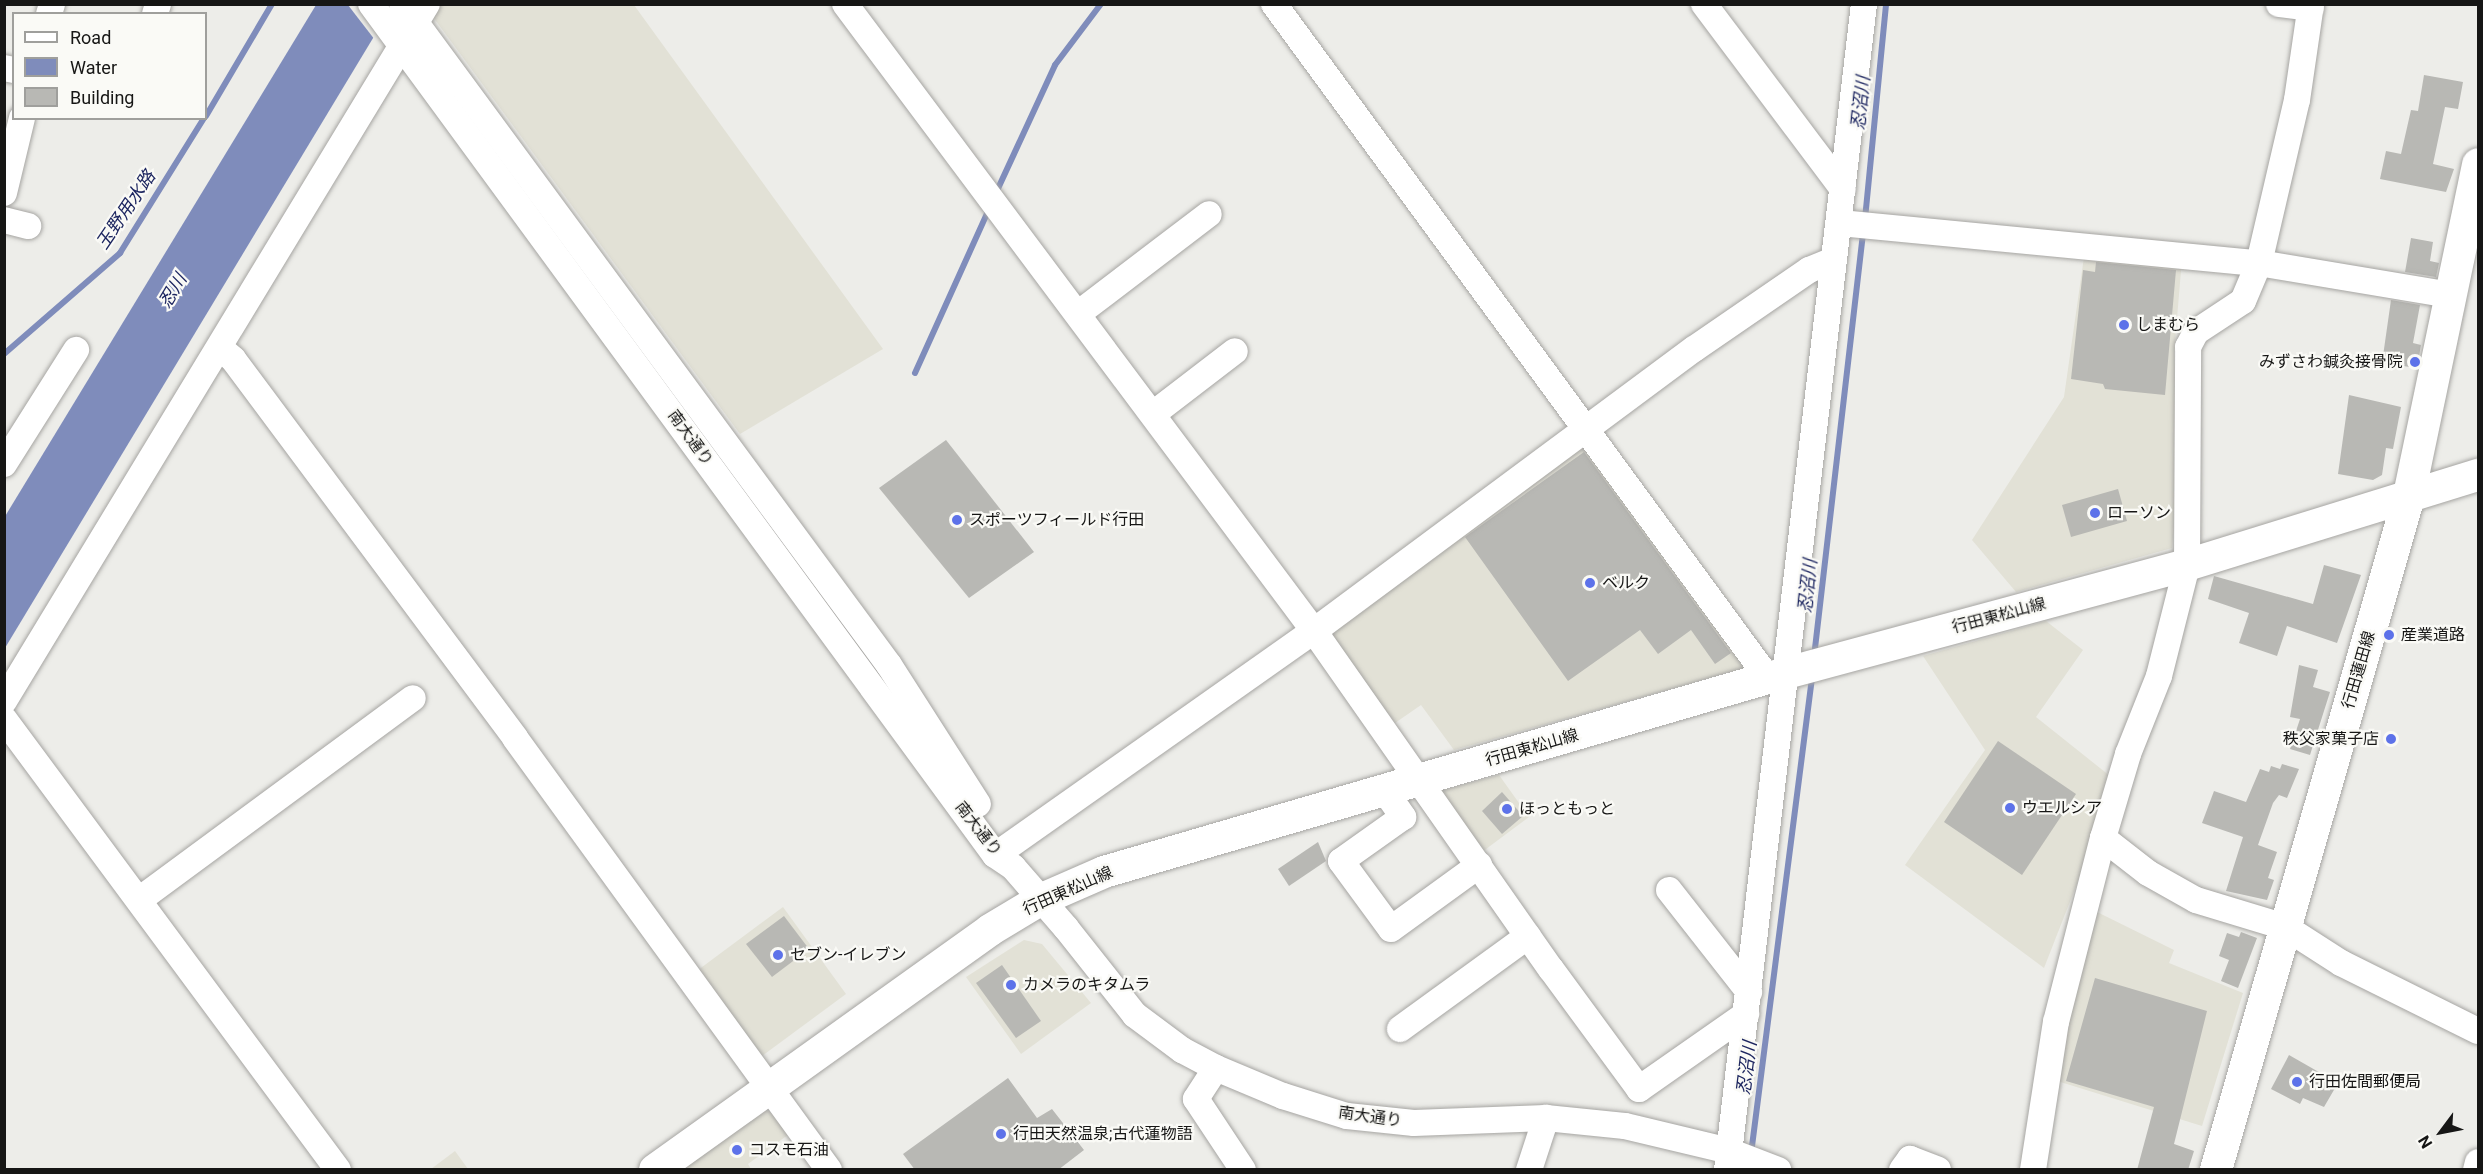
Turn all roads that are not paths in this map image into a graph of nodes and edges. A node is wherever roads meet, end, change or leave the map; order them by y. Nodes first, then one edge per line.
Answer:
1 (371, 4) edge
2 (845, 4) edge
3 (1274, 4) edge
4 (1704, 4) edge
5 (1864, 4) edge
6 (2279, 4) edge
7 (2311, 6) edge
8 (407, 21) edge
9 (22, 120) edge
10 (2478, 164) edge
11 (1843, 189) junction
12 (4, 193) edge
13 (1209, 214) dead end
14 (1840, 223) junction
15 (1834, 260) junction
16 (2259, 263) junction
17 (2450, 295) junction
18 (1079, 313) junction
19 (219, 348) junction
20 (76, 350) dead end
21 (1235, 351) dead end
22 (1153, 414) junction
23 (1587, 429) junction
24 (4, 464) edge
25 (2478, 475) edge
26 (2408, 500) junction
27 (2187, 565) junction
28 (1314, 632) junction
29 (1777, 676) junction
30 (413, 698) dead end
31 (4, 700) edge
32 (4, 719) edge
33 (1421, 780) junction
34 (1385, 791) junction
35 (2103, 838) junction
36 (1009, 857) junction
37 (1479, 865) junction
38 (1669, 890) dead end
39 (139, 900) junction
40 (1040, 900) junction
41 (2285, 927) junction
42 (1528, 936) junction
43 (1747, 1003) junction
44 (1400, 1029) dead end
45 (2478, 1031) edge
46 (1216, 1068) junction
47 (768, 1086) junction
48 (1546, 1118) junction
49 (1728, 1160) edge
50 (2478, 1162) edge
51 (338, 1170) edge
52 (655, 1170) edge
53 (829, 1170) edge
54 (1243, 1170) edge
55 (1529, 1170) edge
56 (1778, 1170) edge
57 (1902, 1170) edge
58 (1938, 1170) edge
59 (2033, 1170) edge
60 (2216, 1170) edge
61 (2476, 1170) edge

1 - 8 street, 南大通り
2 - 18 street
3 - 23 street
4 - 11 street
5 - 11 street
6 - 7 street
7 - 16 street
8 - 19 street
8 - 36 street, 南大通り
9 - 12 street
10 - 17 main road, 行田蓮田線
11 - 14 street
13 - 18 street
14 - 15 street
14 - 16 street
15 - 23 street
15 - 29 street
16 - 17 street
16 - 27 street
17 - 26 main road, 行田蓮田線
18 - 22 street
19 - 31 street
19 - 47 street
20 - 24 street
21 - 22 street
22 - 28 street
23 - 28 street
23 - 29 street
25 - 26 main road, 行田東松山線
26 - 27 main road, 行田東松山線
26 - 41 main road, 行田蓮田線
27 - 29 main road, 行田東松山線
27 - 35 street
28 - 33 street
28 - 36 street
29 - 33 main road, 行田東松山線
29 - 43 street
30 - 39 street
32 - 39 street
33 - 34 main road, 行田東松山線
33 - 37 street
34 - 37 street
34 - 40 main road, 行田東松山線
35 - 41 street
35 - 59 street
36 - 40 street, 南大通り
37 - 42 street
38 - 43 street
39 - 51 street
40 - 46 street, 南大通り
40 - 47 main road, 行田東松山線
41 - 45 street
41 - 60 main road, 行田蓮田線
42 - 43 street
42 - 44 street
43 - 49 street
46 - 48 street, 南大通り
46 - 54 street
47 - 52 main road, 行田東松山線
47 - 53 street
48 - 49 street, 南大通り
48 - 55 street
49 - 56 street, 南大通り
50 - 61 street
57 - 58 street

